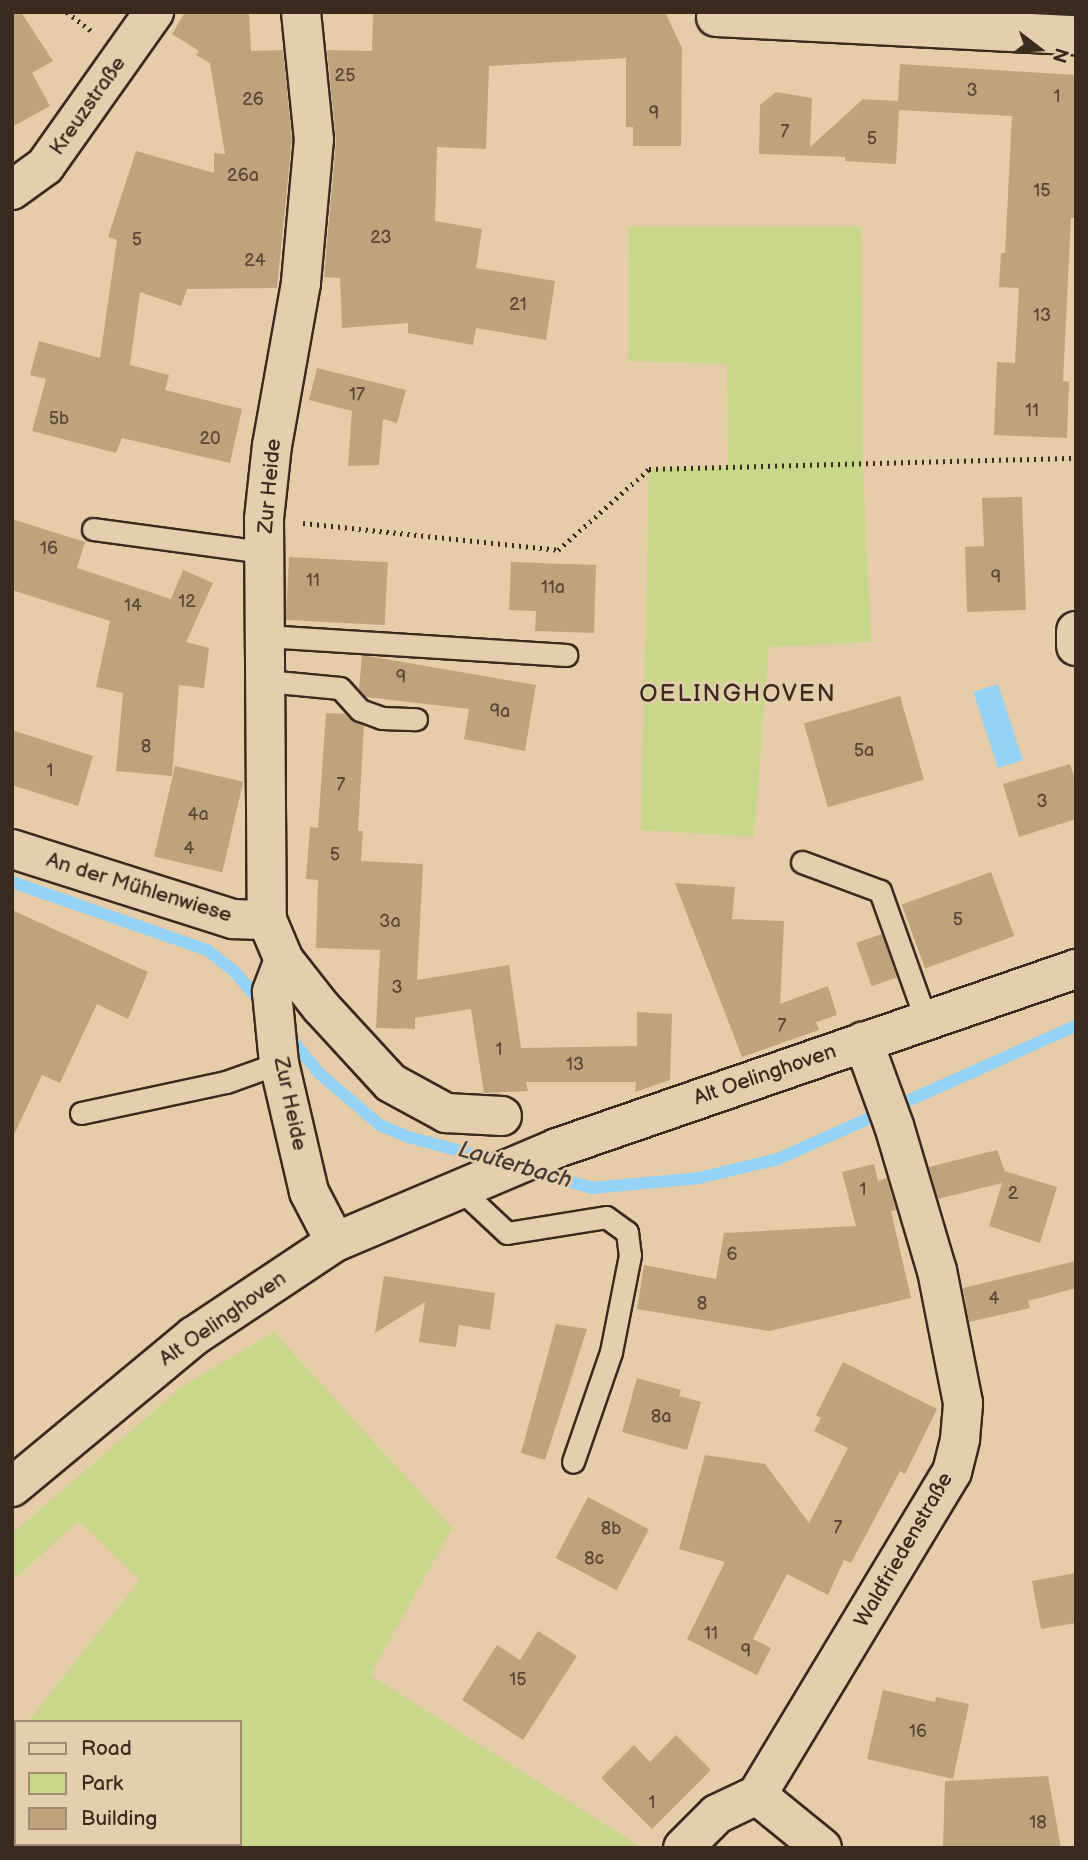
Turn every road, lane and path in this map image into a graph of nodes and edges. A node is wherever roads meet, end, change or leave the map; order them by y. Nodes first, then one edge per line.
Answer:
1 (154, 12) edge
2 (301, 12) edge
3 (716, 18) dead end
4 (1076, 35) edge
5 (12, 190) edge
6 (1076, 458) edge
7 (93, 530) dead end
8 (264, 535) junction
9 (1076, 631) edge
10 (265, 636) junction
11 (1076, 646) edge
12 (566, 655) dead end
13 (266, 681) junction
14 (416, 719) dead end
15 (12, 849) edge
16 (802, 862) dead end
17 (267, 920) junction
18 (1076, 969) edge
19 (278, 976) junction
20 (926, 1020) junction
21 (863, 1041) junction
22 (279, 1063) junction
23 (80, 1113) dead end
24 (502, 1116) dead end
25 (458, 1187) junction
26 (335, 1242) junction
27 (573, 1462) dead end
28 (12, 1487) edge
29 (757, 1795) junction
30 (683, 1848) edge
31 (822, 1848) edge

1 - 5 street, Kreuzstraße
2 - 8 street, Zur Heide
3 - 4 street
6 - 8 path
7 - 8 lane
8 - 10 street, Zur Heide
9 - 11 street
10 - 12 lane
10 - 13 street, Zur Heide
13 - 14 lane
13 - 17 street, Zur Heide
15 - 17 street, An der Mühlenwiese
16 - 20 lane
17 - 19 street, Zur Heide
18 - 20 street, Alt Oelinghoven
19 - 22 street, Zur Heide
19 - 24 street, Zur Heide
20 - 21 street, Alt Oelinghoven
21 - 25 street, Alt Oelinghoven
21 - 29 street, Waldfriedenstraße
22 - 23 lane
22 - 26 street, Zur Heide
25 - 26 street, Alt Oelinghoven
25 - 27 lane
26 - 28 street, Alt Oelinghoven
29 - 30 street
29 - 31 street

